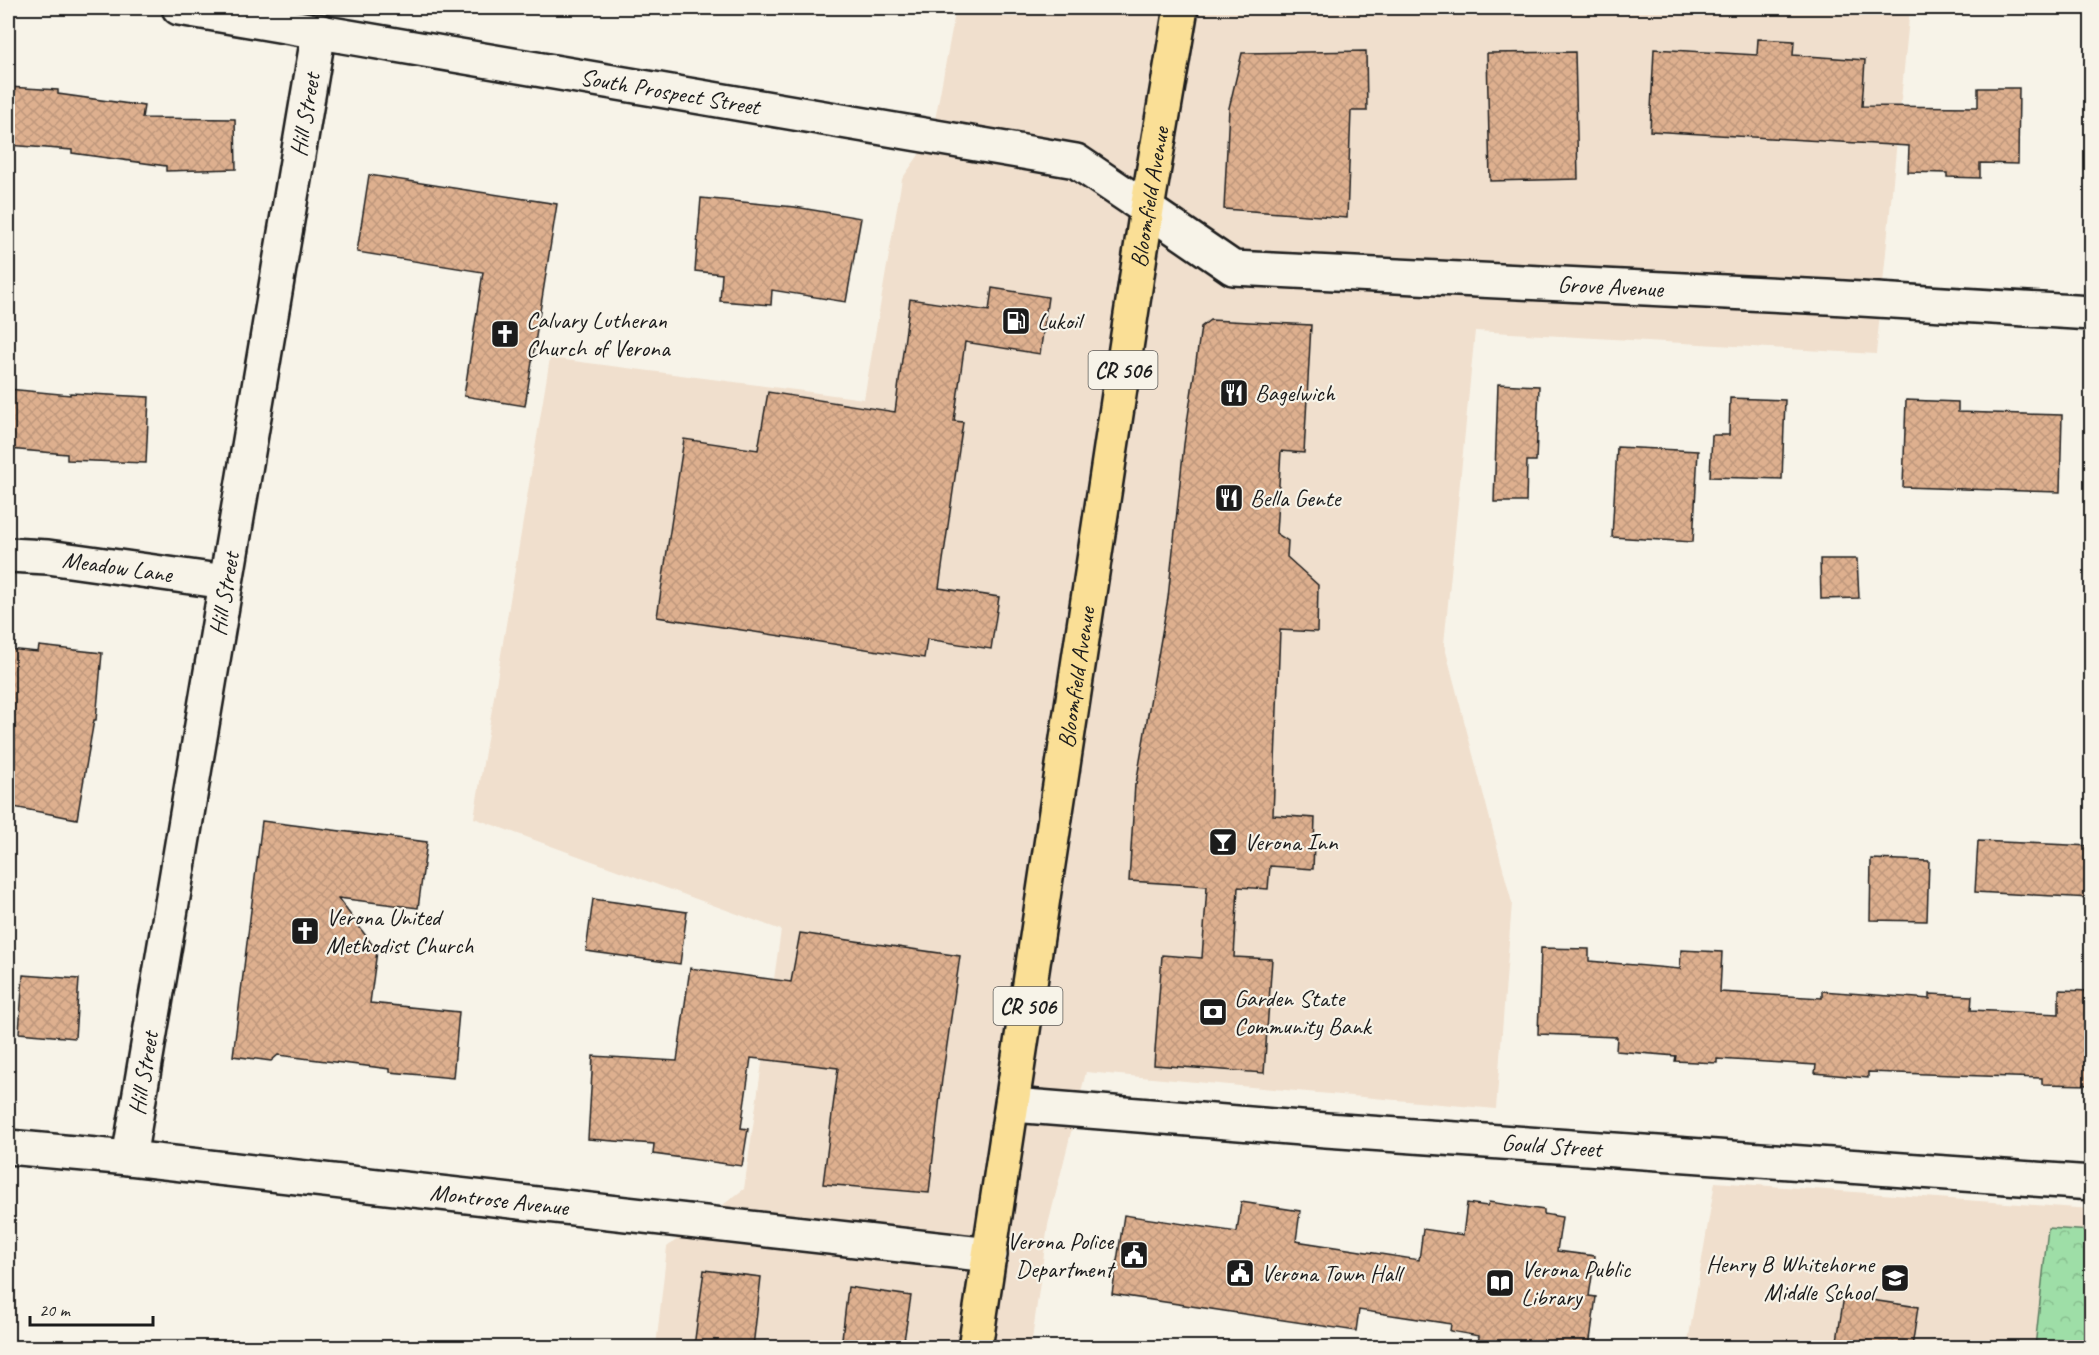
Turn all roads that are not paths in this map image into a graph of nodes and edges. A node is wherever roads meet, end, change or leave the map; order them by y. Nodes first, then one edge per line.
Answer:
1 (179, 8) edge
2 (1181, 8) edge
3 (319, 31) junction
4 (1147, 209) junction
5 (2091, 313) edge
6 (8, 555) edge
7 (226, 582) junction
8 (1013, 1105) junction
9 (8, 1147) edge
10 (129, 1158) junction
11 (2091, 1183) edge
12 (990, 1255) junction
13 (975, 1347) edge

1 - 3 street, South Prospect Street
2 - 4 main road, Bloomfield Avenue / CR 506
3 - 4 street, South Prospect Street
3 - 7 street, Hill Street
4 - 5 street, Grove Avenue
4 - 8 main road, Bloomfield Avenue / CR 506
6 - 7 street, Meadow Lane
7 - 10 street, Hill Street
8 - 11 street, Gould Street
8 - 12 main road, Bloomfield Avenue / CR 506
9 - 10 street, Montrose Avenue
10 - 12 street, Montrose Avenue
12 - 13 main road, Bloomfield Avenue / CR 506

